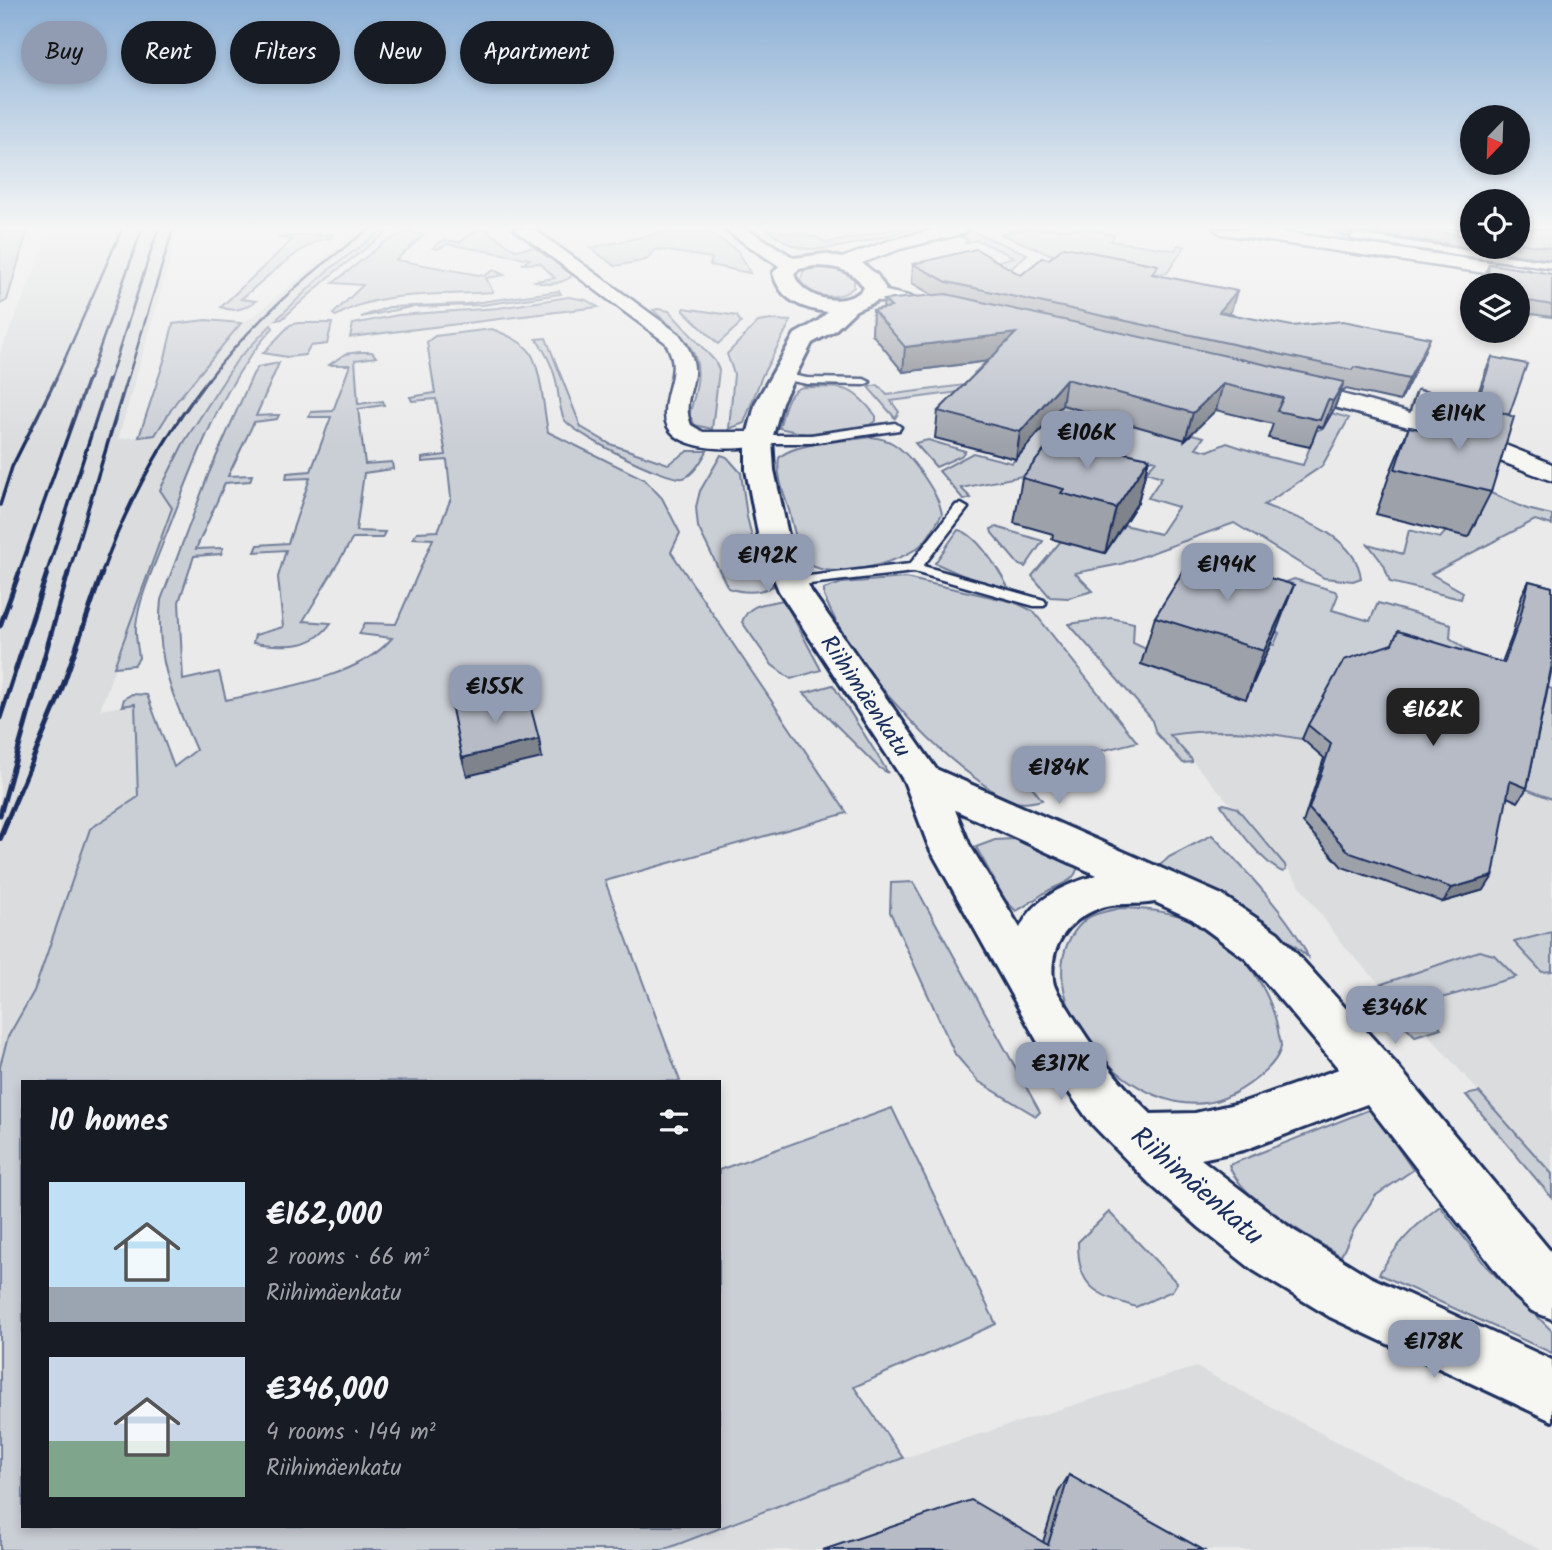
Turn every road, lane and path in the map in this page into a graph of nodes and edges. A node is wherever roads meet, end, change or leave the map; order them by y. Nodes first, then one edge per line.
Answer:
1 (622, 301) edge
2 (802, 301) edge
3 (818, 301) edge
4 (855, 301) edge
5 (906, 301) edge
6 (849, 304) junction
7 (962, 314) edge
8 (803, 339) junction
9 (781, 376) junction
10 (864, 382) dead end
11 (1268, 384) edge
12 (1422, 393) dead end
13 (1414, 420) junction
14 (895, 427) dead end
15 (759, 439) junction
16 (1552, 473) edge
17 (961, 508) dead end
18 (914, 568) junction
19 (792, 582) junction
20 (1040, 603) dead end
21 (922, 779) junction
22 (1172, 889) junction
23 (1030, 989) junction
24 (1377, 1078) junction
25 (1140, 1138) junction
26 (1552, 1291) edge
27 (1552, 1391) edge

1 - 15 street
2 - 8 street
3 - 6 street
4 - 6 street
5 - 7 street
6 - 8 street, Riihimäenkatu
8 - 9 street, Riihimäenkatu
9 - 10 lane
9 - 15 street, Riihimäenkatu
11 - 13 street
12 - 13 lane
13 - 16 street
14 - 15 lane
15 - 19 street, Riihimäenkatu
17 - 18 lane
18 - 19 lane
18 - 20 lane
19 - 21 street, Riihimäenkatu
21 - 22 street, Riihimäenkatu
21 - 23 street, Riihimäenkatu
22 - 23 street
22 - 24 street, Riihimäenkatu
23 - 25 street, Riihimäenkatu
24 - 25 street
24 - 26 street, Riihimäenkatu
25 - 27 street, Riihimäenkatu

